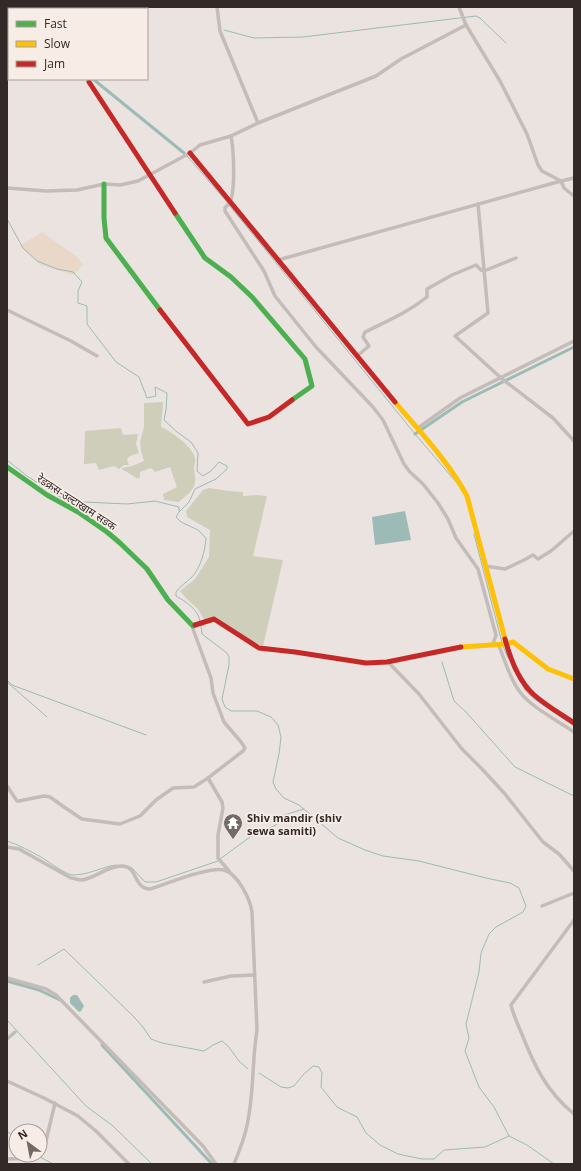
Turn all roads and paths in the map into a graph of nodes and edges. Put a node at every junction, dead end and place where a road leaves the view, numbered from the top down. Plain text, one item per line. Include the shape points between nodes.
1 (217, 7) edge
2 (459, 7) edge
3 (466, 26) junction
4 (89, 82) dead end
5 (258, 123) junction
6 (232, 136) junction
7 (187, 154) junction
8 (150, 175) junction
9 (574, 178) edge
10 (560, 181) junction
11 (104, 184) junction
12 (7, 188) edge
13 (574, 196) edge
14 (229, 203) junction
15 (478, 204) junction
16 (516, 258) dead end
17 (278, 260) junction
18 (484, 271) junction
19 (7, 310) edge
20 (574, 341) edge
21 (97, 356) dead end
22 (357, 356) junction
23 (501, 378) junction
24 (418, 428) junction
25 (574, 441) edge
26 (7, 467) edge
27 (574, 531) edge
28 (485, 566) junction
29 (195, 626) junction
30 (500, 644) junction
31 (388, 662) junction
32 (574, 679) edge
33 (574, 723) edge
34 (574, 732) edge
35 (208, 778) junction
36 (7, 786) edge
37 (7, 847) edge
38 (574, 871) edge
39 (231, 873) junction
40 (574, 893) edge
41 (542, 906) dead end
42 (574, 920) edge
43 (254, 975) junction
44 (7, 978) edge
45 (204, 982) dead end
46 (15, 1032) dead end
47 (7, 1039) edge
48 (7, 1081) edge
49 (55, 1103) junction
50 (574, 1114) edge
51 (48, 1132) edge
52 (129, 1164) edge
53 (216, 1164) edge
54 (234, 1164) edge

1 - 5 street via 220,31
2 - 3 street
3 - 5 street via 401,59 376,76
3 - 10 street via 500,81 524,128 538,165 542,171
4 - 8 street
5 - 6 street
6 - 7 street via 200,146
6 - 14 street via 232,183
7 - 8 street
7 - 14 street
8 - 11 street via 120,185
8 - 11 street via 205,258 252,297 305,359 312,386 269,417 248,424 115,251 106,238
9 - 10 street
10 - 13 street
10 - 15 street
11 - 12 street via 77,190
14 - 17 street
14 - 30 street via 225,211 264,271 275,296 316,347 373,407 404,464 423,484 448,519 456,538 478,569
15 - 17 street
15 - 18 street
16 - 18 street
17 - 22 street
18 - 22 street via 476,265 427,289 427,297 414,307 365,332 363,337 369,346
18 - 23 street via 488,313 455,336
19 - 21 street
20 - 23 street
22 - 24 street
23 - 24 street via 457,400
23 - 25 street via 554,418
24 - 28 street via 467,496
26 - 29 street, रेडक्रस-उल्टाखाम सडक via 107,532 147,569 168,600
27 - 28 street via 538,559 533,555 505,569
28 - 30 street
29 - 31 street via 214,620 259,648 366,663
29 - 35 street via 193,629 224,722 245,748
30 - 31 street via 466,646
30 - 32 street via 513,642 548,669
30 - 33 street via 528,689
30 - 34 street via 520,692 530,702
31 - 38 street via 419,694 462,749 505,794 540,839 559,854
35 - 36 street via 194,787 173,788 140,816 120,824 82,819 50,797 19,802
35 - 39 street via 223,808 218,835 218,858
37 - 39 street via 19,849 71,878 80,880 111,868 124,866 132,870 144,889 210,870 223,869
39 - 43 street via 243,888 250,903
40 - 41 street
42 - 50 street via 511,1005 526,1046 540,1074 551,1092
43 - 45 street via 230,976
43 - 54 street via 257,1030 249,1118
44 - 53 street via 56,995 203,1146
46 - 47 street
48 - 49 street
49 - 51 street
49 - 52 street via 87,1123

